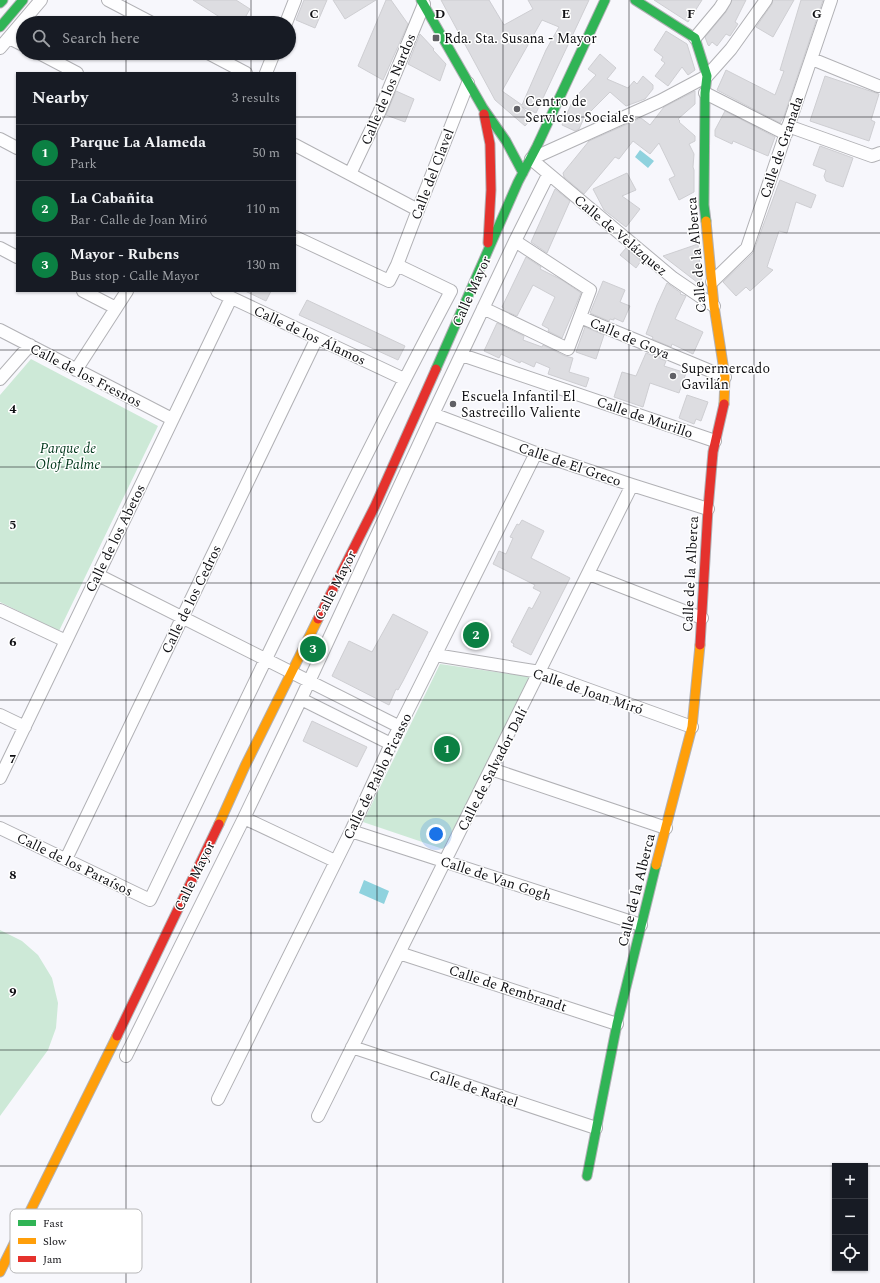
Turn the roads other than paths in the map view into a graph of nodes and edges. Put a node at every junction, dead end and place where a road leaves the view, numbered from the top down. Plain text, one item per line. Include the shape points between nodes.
1 (3, 0) edge
2 (23, 0) edge
3 (41, 0) edge
4 (108, 0) edge
5 (295, 0) edge
6 (605, 0) edge
7 (635, 0) edge
8 (766, 0) edge
9 (831, 0) edge
10 (423, 2) edge
11 (0, 3) edge
12 (721, 3) edge
13 (28, 16) edge
14 (139, 16) edge
15 (289, 16) edge
16 (0, 26) edge
17 (16, 30) edge
18 (9, 38) junction
19 (695, 38) junction
20 (16, 42) edge
21 (0, 48) edge
22 (812, 59) junction
23 (52, 60) edge
24 (221, 60) edge
25 (271, 60) edge
26 (75, 72) edge
27 (244, 72) edge
28 (266, 72) edge
29 (707, 76) junction
30 (468, 82) junction
31 (878, 86) dead end
32 (705, 93) junction
33 (483, 108) junction
34 (494, 124) junction
35 (787, 130) junction
36 (0, 139) edge
37 (490, 144) junction
38 (296, 146) edge
39 (537, 146) junction
40 (16, 147) edge
41 (880, 153) edge
42 (531, 159) junction
43 (499, 170) dead end
44 (523, 173) junction
45 (350, 174) junction
46 (548, 175) junction
47 (506, 183) dead end
48 (514, 190) junction
49 (418, 210) junction
50 (296, 237) edge
51 (515, 241) junction
52 (0, 248) edge
53 (487, 255) junction
54 (16, 256) edge
55 (397, 265) junction
56 (712, 282) junction
57 (86, 292) edge
58 (126, 292) edge
59 (218, 292) edge
60 (231, 298) junction
61 (714, 306) junction
62 (116, 308) junction
63 (483, 308) junction
64 (580, 317) junction
65 (0, 330) edge
66 (317, 338) junction
67 (30, 345) junction
68 (462, 355) junction
69 (76, 370) junction
70 (724, 377) junction
71 (0, 379) edge
72 (404, 379) junction
73 (433, 414) junction
74 (172, 419) junction
75 (715, 441) junction
76 (536, 453) junction
77 (632, 485) junction
78 (708, 509) junction
79 (589, 574) junction
80 (98, 575) junction
81 (0, 610) edge
82 (182, 618) junction
83 (702, 618) junction
84 (66, 641) junction
85 (435, 655) junction
86 (266, 660) junction
87 (291, 672) junction
88 (540, 672) junction
89 (309, 682) junction
90 (301, 699) junction
91 (0, 714) edge
92 (25, 727) junction
93 (400, 727) junction
94 (692, 727) junction
95 (391, 744) junction
96 (491, 769) junction
97 (0, 778) edge
98 (244, 818) junction
99 (0, 828) edge
100 (666, 828) junction
101 (350, 831) junction
102 (66, 860) junction
103 (335, 861) junction
104 (445, 862) junction
105 (150, 900) joint
106 (641, 925) junction
107 (399, 953) junction
108 (617, 1024) junction
109 (352, 1047) junction
110 (126, 1056) dead end
111 (218, 1099) dead end
112 (318, 1116) dead end
113 (596, 1128) junction
114 (587, 1176) dead end
115 (31, 1209) edge
116 (10, 1252) edge
117 (0, 1272) edge

1 - 11 street
2 - 16 street
3 - 13 street
4 - 14 street
5 - 15 street
6 - 39 street, Calle Mayor
7 - 19 street
8 - 29 street via 731,49
9 - 22 street, Calle de Granada
10 - 30 street
10 - 45 street, Calle de los Nardos via 379,113
12 - 19 street
17 - 18 street
18 - 20 street
18 - 21 street
19 - 29 street, Calle de la Alberca
22 - 31 street
22 - 35 street, Calle de Granada
23 - 26 street
24 - 27 street
25 - 28 street
29 - 32 street, Calle de la Alberca
29 - 42 street via 660,101
30 - 33 street
30 - 49 street, Calle del Clavel
32 - 35 street
32 - 56 street, Calle de la Alberca via 704,205
33 - 34 street
33 - 37 street
34 - 39 street via 514,143
34 - 44 street
35 - 41 street via 872,156
35 - 56 street, Calle de Granada via 747,248
36 - 40 street
37 - 43 street
37 - 53 street via 491,190
38 - 45 street
39 - 42 street, Calle Mayor
42 - 44 street, Calle Mayor
42 - 46 street, Calle de Velázquez
44 - 48 street, Calle Mayor
45 - 49 street
46 - 51 street, Calle Mayor
46 - 61 street, Calle de Velázquez via 673,278
47 - 48 street
48 - 53 street, Calle Mayor
49 - 55 street, Calle del Clavel
50 - 55 street, Calle del Clavel via 389,281
51 - 63 street, Calle Mayor
51 - 64 street via 590,290
52 - 54 street
53 - 87 street, Calle Mayor via 375,506
55 - 72 street, Calle Mayor via 451,291
56 - 61 street, Calle de la Alberca
57 - 62 street
58 - 62 street
59 - 60 street, Calle de los Álamos
60 - 66 street, Calle de los Álamos
60 - 74 street, Calle de los Abetos
61 - 70 street, Calle de la Alberca
62 - 69 street
63 - 64 street via 568,349
63 - 68 street, Calle Mayor
64 - 70 street, Calle de Goya
65 - 67 street, Calle de los Fresnos
66 - 72 street, Calle de los Álamos
66 - 82 street, Calle de los Cedros
67 - 69 street, Calle de los Fresnos
67 - 71 street
68 - 73 street, Calle Mayor
68 - 75 street, Calle de Murillo
69 - 74 street, Calle de los Fresnos
70 - 75 street, Calle de la Alberca via 724,401
72 - 86 street, Calle Mayor
73 - 76 street, Calle de El Greco
73 - 89 street, Calle Mayor
74 - 80 street, Calle de los Abetos
75 - 78 street, Calle de la Alberca
76 - 77 street, Calle de El Greco
76 - 85 street, Calle de Pablo Picasso
77 - 78 street, Calle de El Greco
77 - 79 street, Calle de Salvador Dalí
78 - 83 street, Calle de la Alberca
79 - 83 street
79 - 88 street, Calle de Salvador Dalí
80 - 82 street
80 - 84 street, Calle de los Abetos
81 - 84 street
82 - 86 street
82 - 102 street, Calle de los Cedros
83 - 94 street, Calle de la Alberca
84 - 92 street, Calle de los Abetos
85 - 88 street, Calle de Joan Miró
85 - 93 street, Calle de Pablo Picasso
86 - 87 street
86 - 105 street, Calle Mayor
87 - 89 street
87 - 115 street, Calle Mayor
88 - 94 street, Calle de Joan Miró
88 - 96 street, Calle de Salvador Dalí
89 - 90 street, Calle Mayor
89 - 93 street
90 - 95 street
90 - 98 street, Calle Mayor
91 - 92 street
92 - 97 street, Calle de los Abetos
93 - 95 street, Calle de Pablo Picasso
94 - 100 street, Calle de la Alberca
95 - 101 street, Calle de Pablo Picasso
96 - 100 street
96 - 104 street, Calle de Salvador Dalí
98 - 103 street
98 - 110 street, Calle Mayor
99 - 102 street, Calle de los Paraísos
100 - 106 street, Calle de la Alberca
101 - 103 street, Calle de Pablo Picasso
101 - 104 street, Calle de Van Gogh
102 - 105 street, Calle de los Paraísos
103 - 111 street, Calle de Pablo Picasso
104 - 106 street, Calle de Van Gogh
104 - 107 street, Calle de Salvador Dalí
106 - 108 street, Calle de la Alberca
107 - 108 street, Calle de Rembrandt
107 - 109 street, Calle de Salvador Dalí
108 - 113 street, Calle de la Alberca
109 - 112 street, Calle de Salvador Dalí
109 - 113 street, Calle de Rafael
113 - 114 street, Calle de la Alberca
116 - 117 street, Calle Mayor

